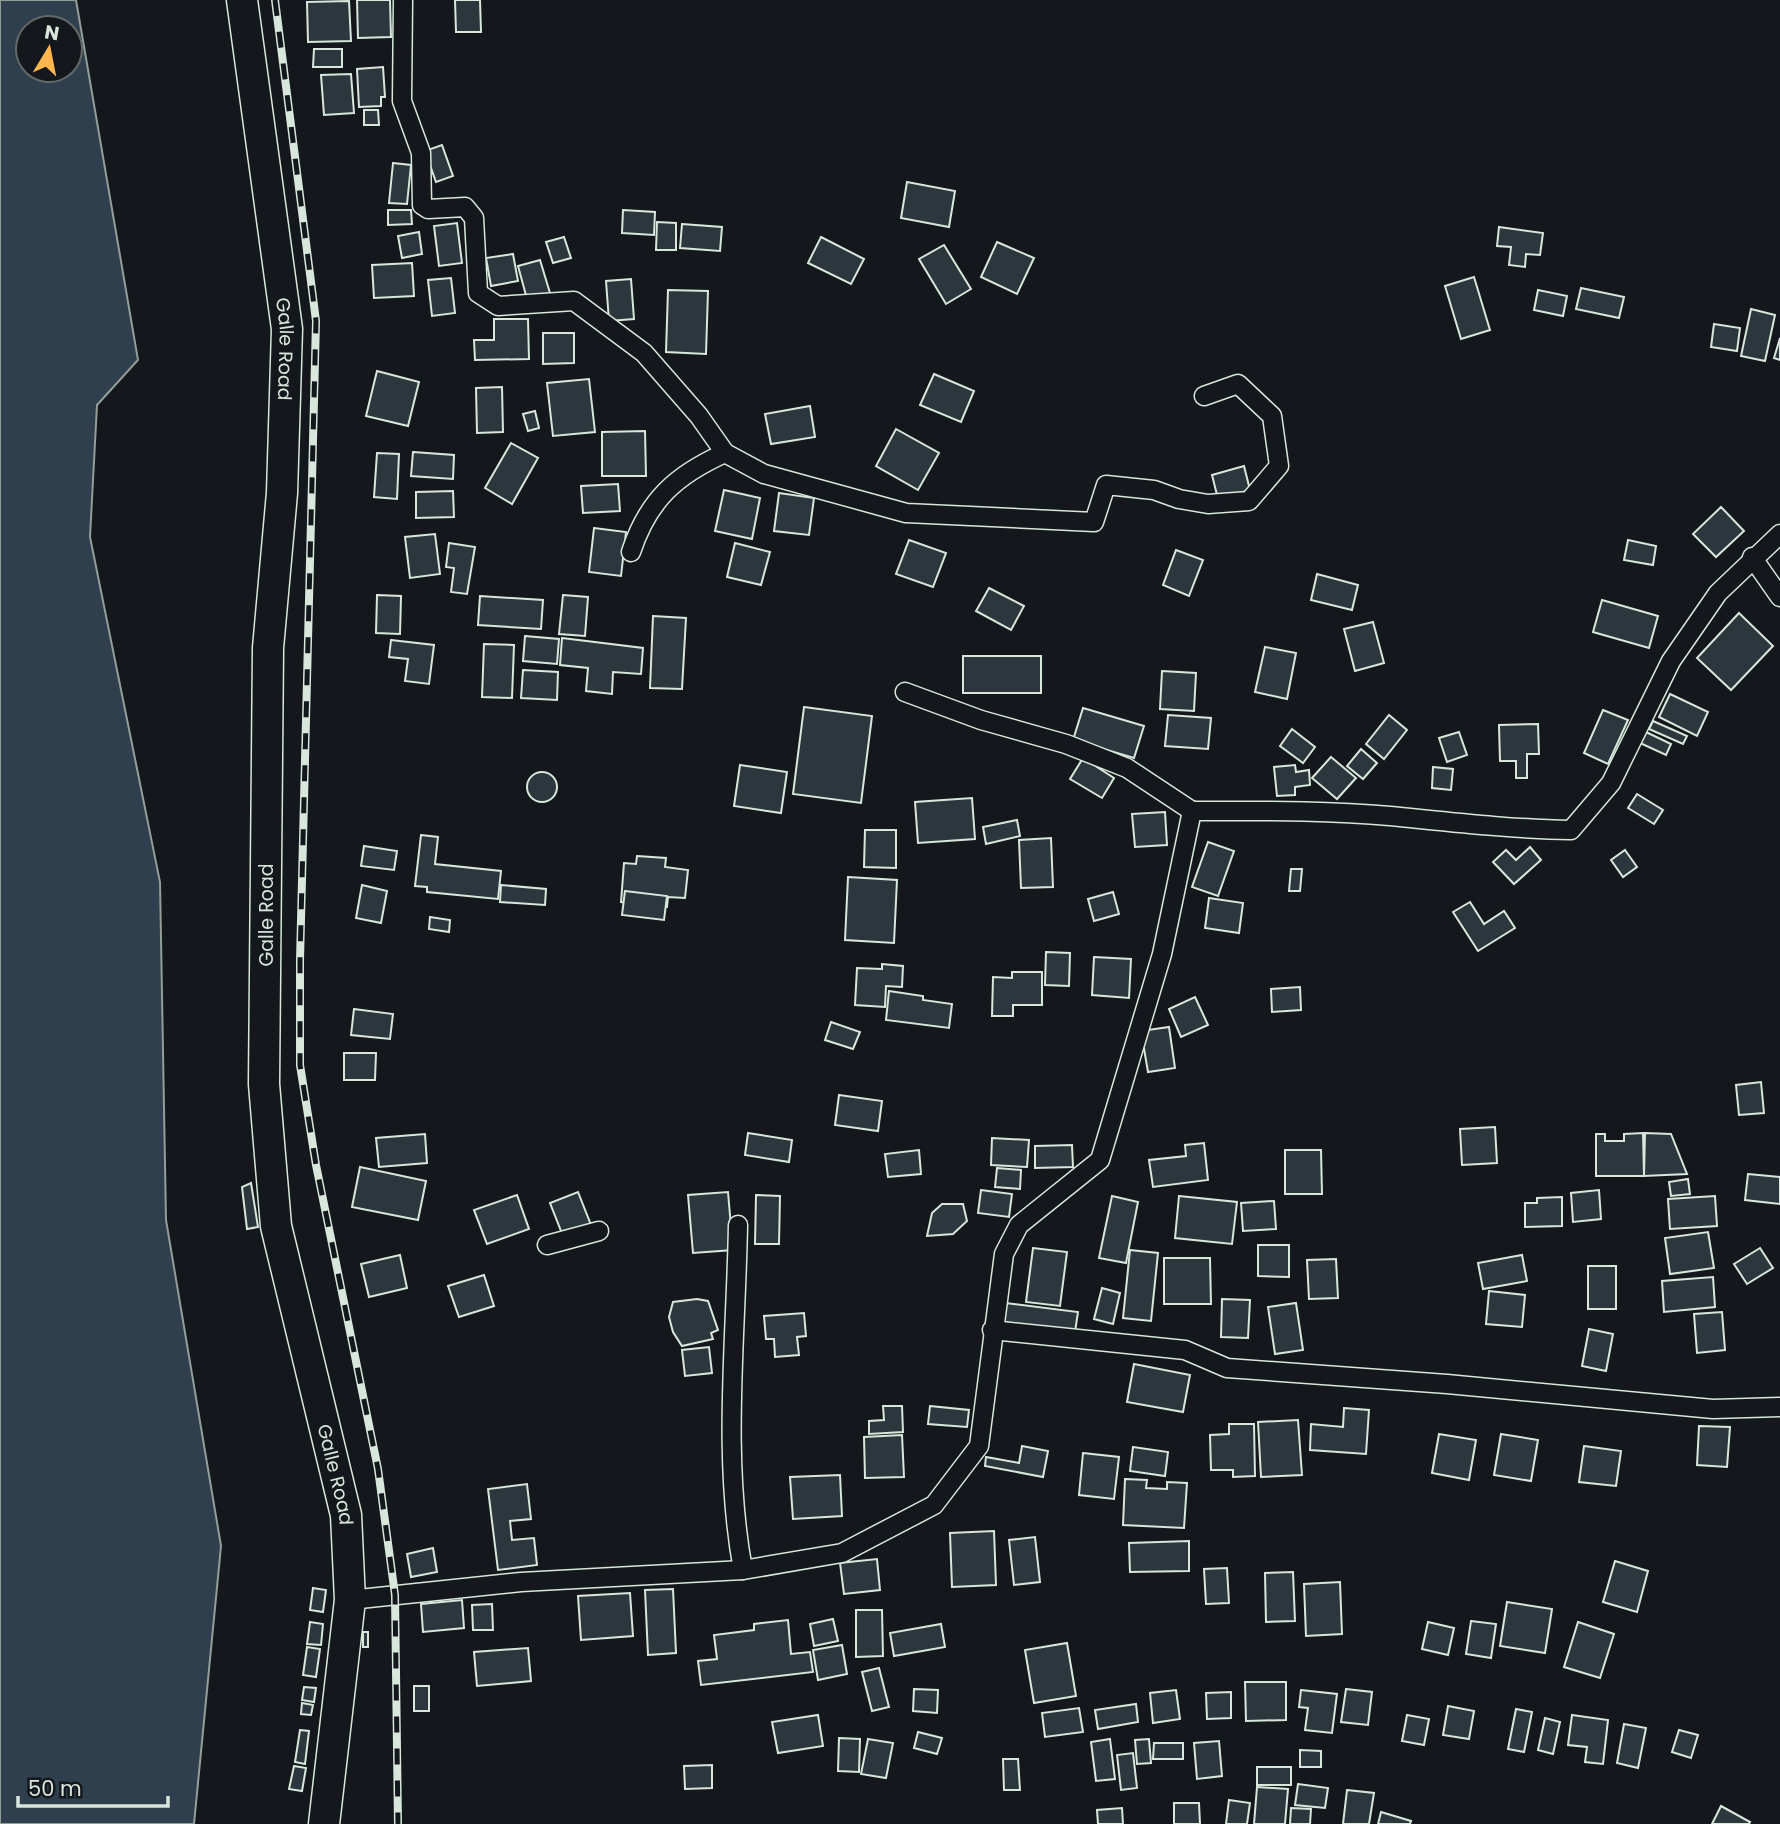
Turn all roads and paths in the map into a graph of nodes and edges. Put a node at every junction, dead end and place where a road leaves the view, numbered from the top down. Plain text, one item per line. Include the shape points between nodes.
1 (242, 0) edge
2 (403, 0) edge
3 (1204, 396) dead end
4 (725, 453) junction
5 (1780, 534) edge
6 (631, 552) dead end
7 (1752, 557) junction
8 (1780, 597) edge
9 (905, 692) dead end
10 (1192, 811) junction
11 (738, 1225) dead end
12 (599, 1231) dead end
13 (547, 1245) dead end
14 (992, 1330) junction
15 (1780, 1407) edge
16 (743, 1570) junction
17 (350, 1600) junction
18 (324, 1824) edge

1 - 17 highway, Galle Road via 287,329 282,493 268,648 264,1084 276,1226 346,1515
2 - 4 street via 401,101 421,153 422,205 428,209 465,207 474,218 478,293 498,306 574,301 644,353
3 - 4 street via 1238,384 1272,416 1279,466 1249,501 1208,504 1154,490 1106,485 1094,522 906,513 764,474
4 - 6 street via 694,467 658,498 640,522
5 - 7 street
7 - 8 street
7 - 10 street via 1718,593 1671,661 1611,783 1571,830 1350,814
9 - 10 street via 1127,768
10 - 14 street via 1161,954 1100,1160 1019,1225 1004,1254
11 - 16 street via 736,1346 731,1372 733,1516
12 - 13 street
14 - 15 street via 1185,1350 1227,1368 1713,1409
14 - 16 street via 979,1446 934,1505 842,1553
16 - 17 street via 521,1582
17 - 18 highway, Galle Road

